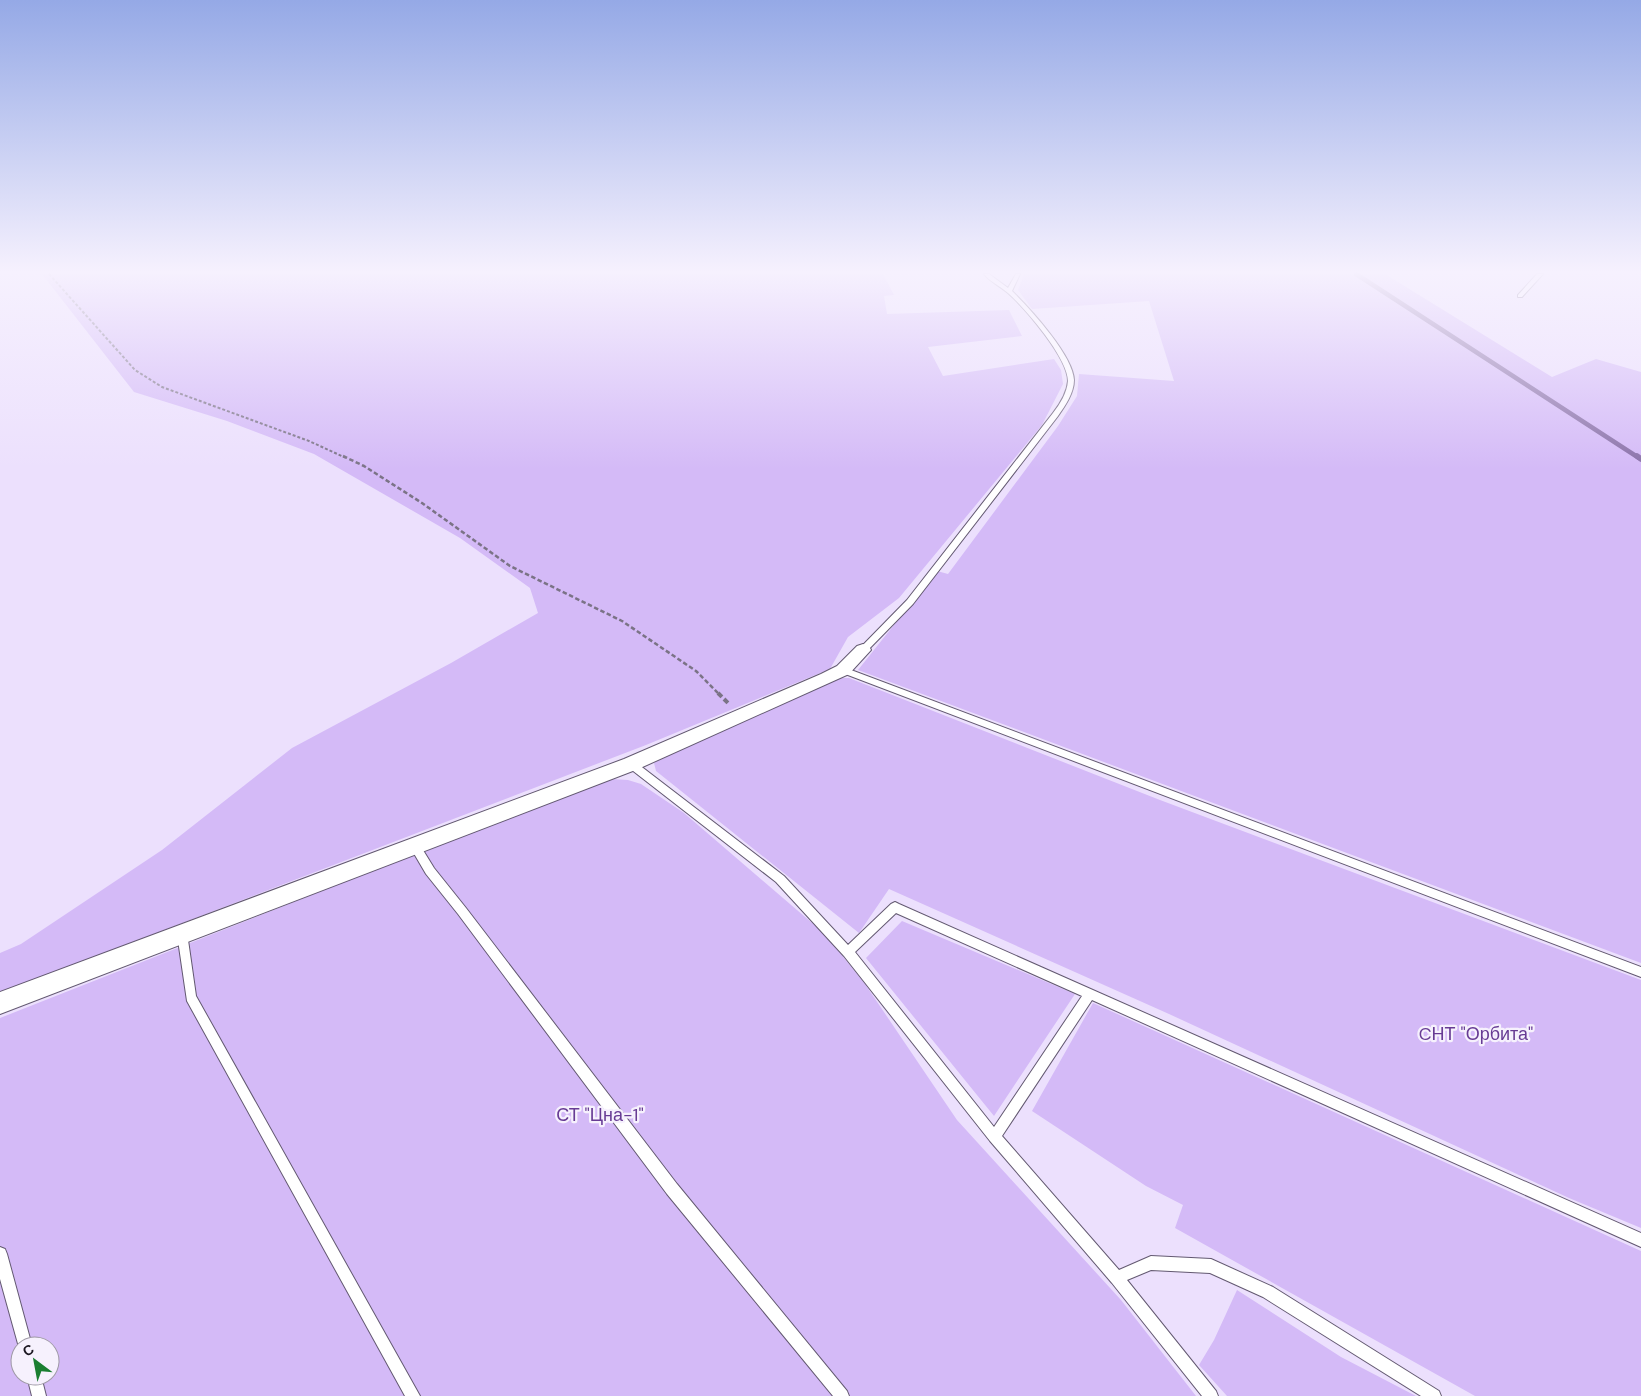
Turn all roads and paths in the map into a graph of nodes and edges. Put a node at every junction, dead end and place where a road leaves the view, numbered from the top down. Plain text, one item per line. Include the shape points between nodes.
1 (107, 339) edge
2 (1049, 339) edge
3 (863, 650) joint
4 (843, 670) junction
5 (738, 717) junction
6 (631, 764) junction
7 (414, 845) junction
8 (182, 933) junction
9 (848, 952) junction
10 (1641, 972) edge
11 (1090, 993) junction
12 (0, 1003) edge
13 (994, 1137) junction
14 (1641, 1240) edge
15 (0, 1254) edge
16 (1117, 1278) junction
17 (23, 1336) edge
18 (413, 1396) edge
19 (842, 1396) edge
20 (1211, 1396) edge
21 (1434, 1396) edge

1 - 5 path via 135,370 162,387 309,441 364,466 510,566 622,621 696,671 726,700
2 - 3 lane via 1071,378 1067,396 910,602
3 - 4 street
4 - 5 street
4 - 10 lane
5 - 6 street
6 - 7 street
6 - 9 lane via 780,880
7 - 8 street
7 - 19 lane via 430,871 672,1190
8 - 12 street
8 - 18 lane via 191,997
9 - 11 lane via 895,908
9 - 13 lane
11 - 13 lane
11 - 14 lane
13 - 16 lane
15 - 17 lane
16 - 20 lane
16 - 21 lane via 1152,1263 1211,1266 1268,1292

